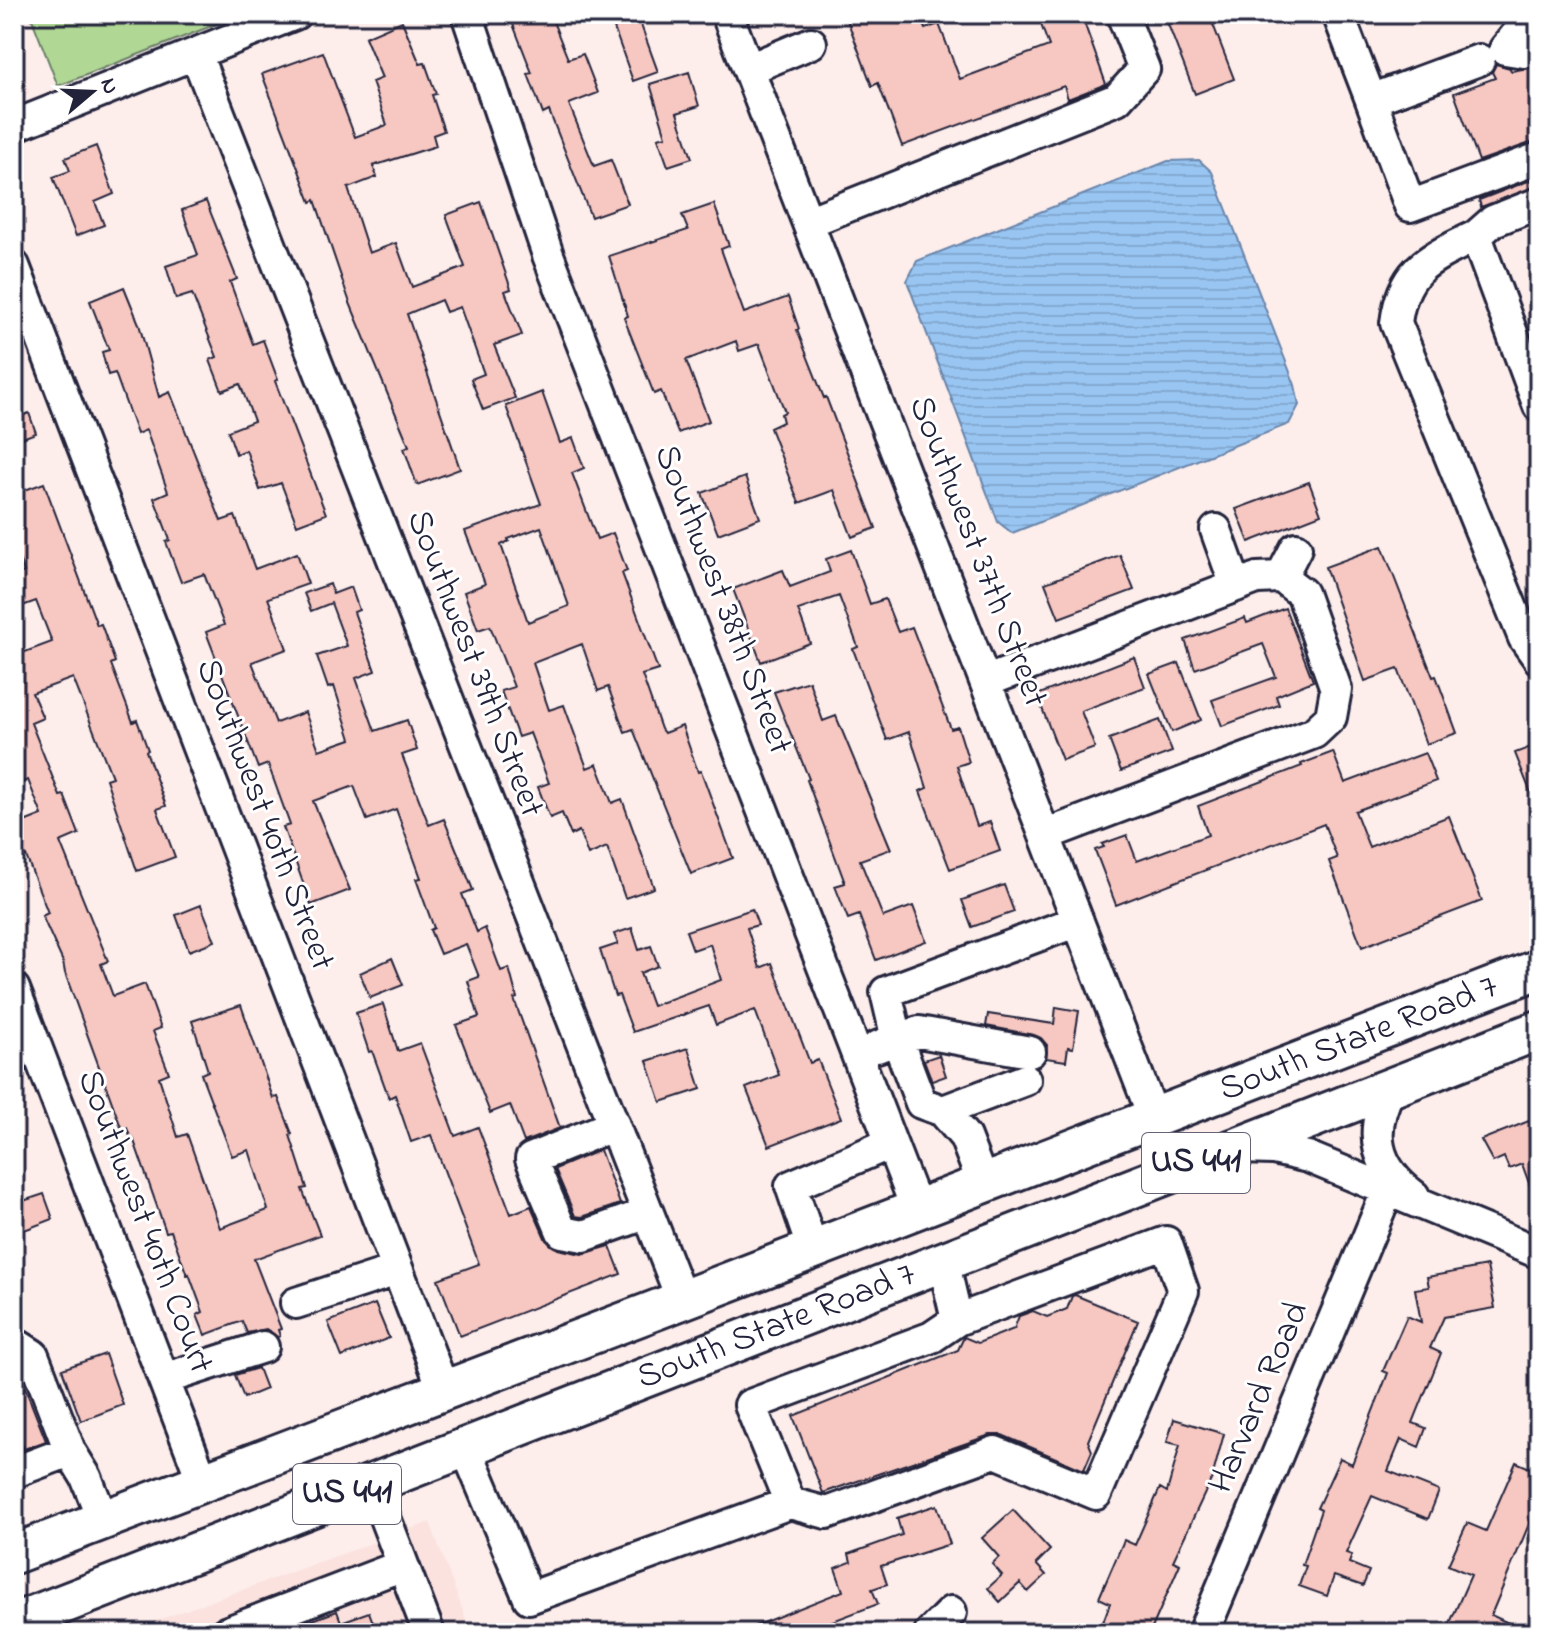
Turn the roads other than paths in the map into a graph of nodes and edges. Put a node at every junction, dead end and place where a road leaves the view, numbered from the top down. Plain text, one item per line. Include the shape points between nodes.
1 (295, 14) edge
2 (467, 14) edge
3 (727, 14) edge
4 (1122, 14) edge
5 (1338, 14) edge
6 (1539, 26) edge
7 (811, 43) dead end
8 (1539, 47) edge
9 (196, 54) junction
10 (1479, 60) dead end
11 (749, 69) junction
12 (1371, 100) junction
13 (14, 126) edge
14 (1539, 158) edge
15 (1539, 203) edge
16 (808, 222) junction
17 (1476, 236) junction
18 (14, 266) edge
19 (1538, 400) edge
20 (1216, 530) dead end
21 (1296, 548) dead end
22 (1281, 577) junction
23 (1236, 586) junction
24 (1539, 659) edge
25 (987, 681) junction
26 (1045, 835) junction
27 (1078, 921) junction
28 (1539, 969) edge
29 (14, 989) edge
30 (1539, 1030) edge
31 (897, 1039) junction
32 (857, 1055) junction
33 (1391, 1087) junction
34 (943, 1111) junction
35 (1154, 1118) junction
36 (614, 1125) junction
37 (891, 1143) junction
38 (1236, 1148) junction
39 (997, 1179) junction
40 (1387, 1192) junction
41 (1421, 1202) junction
42 (917, 1210) junction
43 (648, 1213) junction
44 (813, 1250) junction
45 (1539, 1253) edge
46 (943, 1260) junction
47 (397, 1270) junction
48 (853, 1295) junction
49 (682, 1300) junction
50 (296, 1303) dead end
51 (957, 1320) junction
52 (263, 1347) dead end
53 (14, 1348) edge
54 (164, 1379) junction
55 (444, 1391) junction
56 (465, 1446) junction
57 (70, 1451) junction
58 (14, 1468) edge
59 (203, 1482) junction
60 (372, 1484) junction
61 (790, 1503) junction
62 (103, 1520) junction
63 (14, 1554) edge
64 (403, 1565) junction
65 (14, 1623) edge
66 (239, 1630) edge
67 (429, 1633) edge
68 (1203, 1633) edge

1 - 9 street
2 - 32 street, Southwest 38th Street via 548,255
3 - 11 street, Southwest 37th Street
4 - 16 street via 1144,69 1117,99
5 - 12 street
6 - 8 street via 1517,34 1505,49 1524,52
7 - 11 street
9 - 13 street
9 - 36 street, Southwest 39th Street
10 - 12 street
11 - 16 street, Southwest 37th Street
12 - 14 street via 1410,206
15 - 17 street via 1493,221
16 - 25 street, Southwest 37th Street
17 - 19 street
17 - 24 street via 1421,266 1399,300 1396,323 1524,638
18 - 47 street, Southwest 40th Street
20 - 23 street
21 - 22 street
22 - 23 street
22 - 26 street via 1302,593 1322,648 1336,689 1331,717 1314,733
23 - 25 street
25 - 26 street, Southwest 37th Street
26 - 27 street, Southwest 37th Street
27 - 31 street via 886,992
27 - 35 street, Southwest 37th Street
28 - 35 main road, South State Road 7 / US 441
29 - 54 street, Southwest 40th Court
30 - 33 main road, South State Road 7 / US 441
31 - 32 street
31 - 34 street via 921,1103
31 - 34 street via 919,1032 1027,1066
32 - 37 street, Southwest 38th Street
33 - 38 main road, South State Road 7 / US 441
33 - 41 street via 1377,1131 1382,1158 1394,1181
34 - 39 street
35 - 39 main road, South State Road 7 / US 441
36 - 43 street, Southwest 39th Street
36 - 43 street via 531,1159 562,1232 584,1236
37 - 42 street, Southwest 38th Street
37 - 44 street via 791,1186
38 - 40 street via 1308,1157
38 - 46 main road, South State Road 7 / US 441
39 - 42 main road, South State Road 7 / US 441
39 - 46 main road via 960,1215
40 - 41 street
40 - 68 street, Harvard Road
41 - 45 street
42 - 44 main road, South State Road 7 / US 441
42 - 48 main road via 899,1255
43 - 49 street, Southwest 39th Street
44 - 49 main road, South State Road 7 / US 441
46 - 48 main road, South State Road 7 / US 441
46 - 51 street
47 - 50 street
47 - 55 street, Southwest 40th Street
48 - 56 main road, South State Road 7 / US 441
49 - 55 main road, South State Road 7 / US 441
51 - 61 street via 932,1337 750,1405
51 - 61 street via 1166,1242 1183,1291 1096,1494 995,1452 827,1513
52 - 54 street
53 - 57 street via 33,1355
54 - 59 street, Southwest 40th Court
55 - 59 main road, South State Road 7 / US 441
56 - 60 main road, South State Road 7 / US 441
56 - 61 street via 529,1598
57 - 58 street
57 - 62 street
59 - 62 main road, South State Road 7 / US 441
60 - 64 street
60 - 65 main road, South State Road 7 / US 441
62 - 63 main road, South State Road 7 / US 441
64 - 66 street
64 - 67 street

